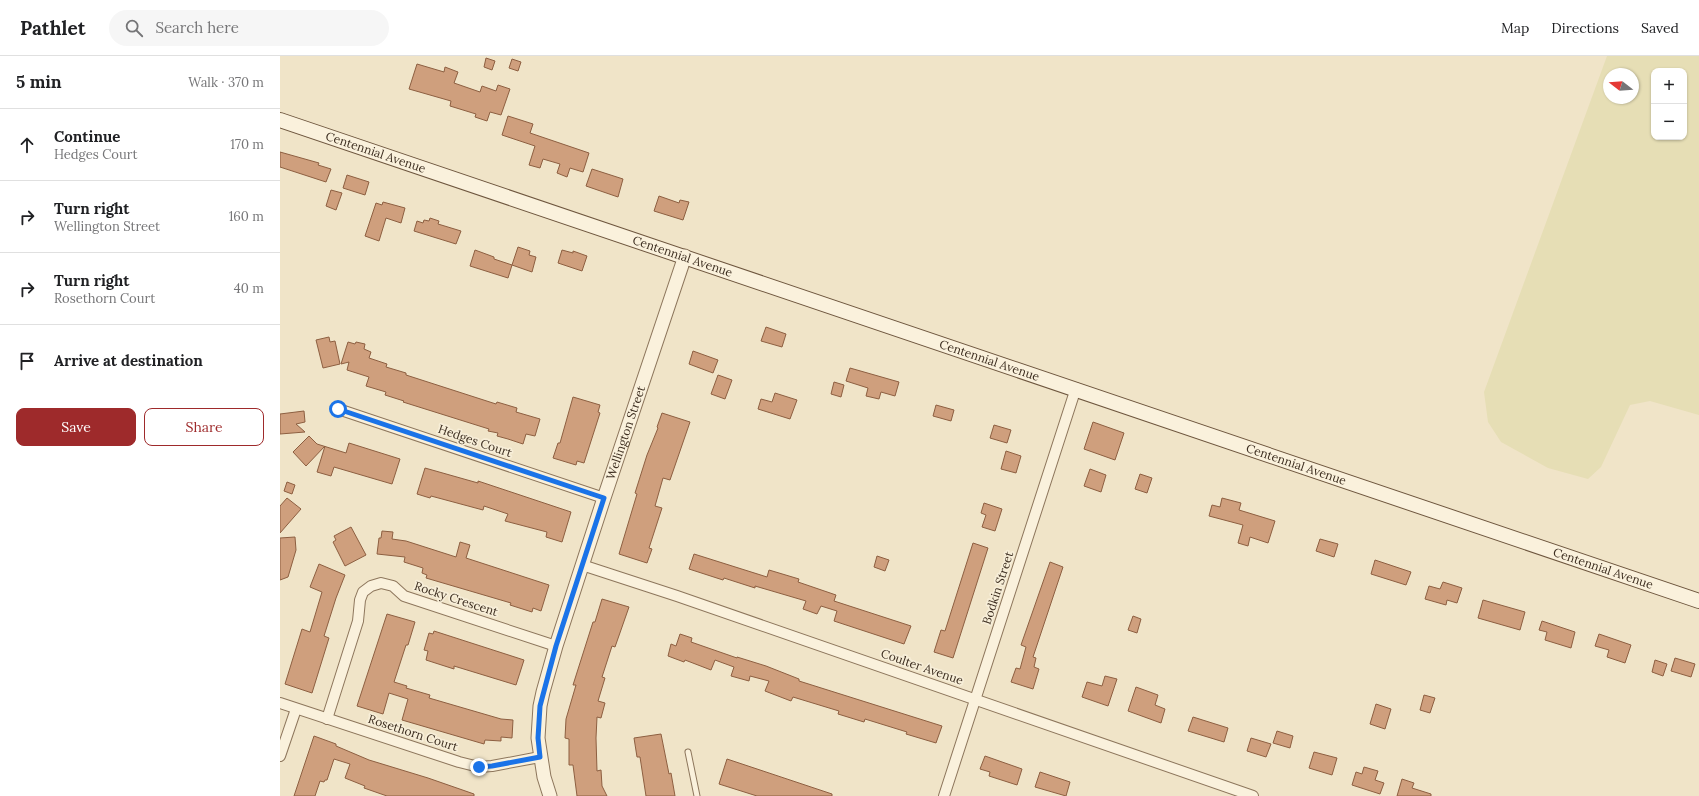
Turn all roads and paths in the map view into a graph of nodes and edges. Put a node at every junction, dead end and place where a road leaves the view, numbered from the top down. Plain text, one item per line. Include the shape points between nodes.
1 (280, 120) edge
2 (685, 256) junction
3 (1076, 388) junction
4 (338, 409) dead end
5 (604, 498) junction
6 (582, 565) junction
7 (1699, 601) edge
8 (556, 646) junction
9 (976, 700) junction
10 (280, 703) edge
11 (296, 709) junction
12 (327, 719) junction
13 (688, 752) dead end
14 (280, 756) edge
15 (540, 757) junction
16 (550, 796) edge
17 (697, 796) edge
18 (944, 796) edge
19 (1253, 796) edge

1 - 2 main road, Centennial Avenue
2 - 3 main road, Centennial Avenue
2 - 5 street, Wellington Street
3 - 7 main road, Centennial Avenue
3 - 9 street, Bodkin Street
4 - 5 street, Hedges Court
5 - 6 street, Wellington Street
6 - 8 street, Wellington Street
6 - 9 street, Coulter Avenue
8 - 12 street, Rocky Crescent via 404,596 393,586 381,583 371,586 363,592 360,600 358,621
8 - 15 street, Wellington Street via 540,706
9 - 18 street, Bodkin Street
9 - 19 street, Coulter Avenue
10 - 11 street, Rosethorn Court
11 - 12 street, Rosethorn Court
11 - 14 street
12 - 15 street, Rosethorn Court via 479,767
13 - 17 lane
15 - 16 street, Wellington Street

